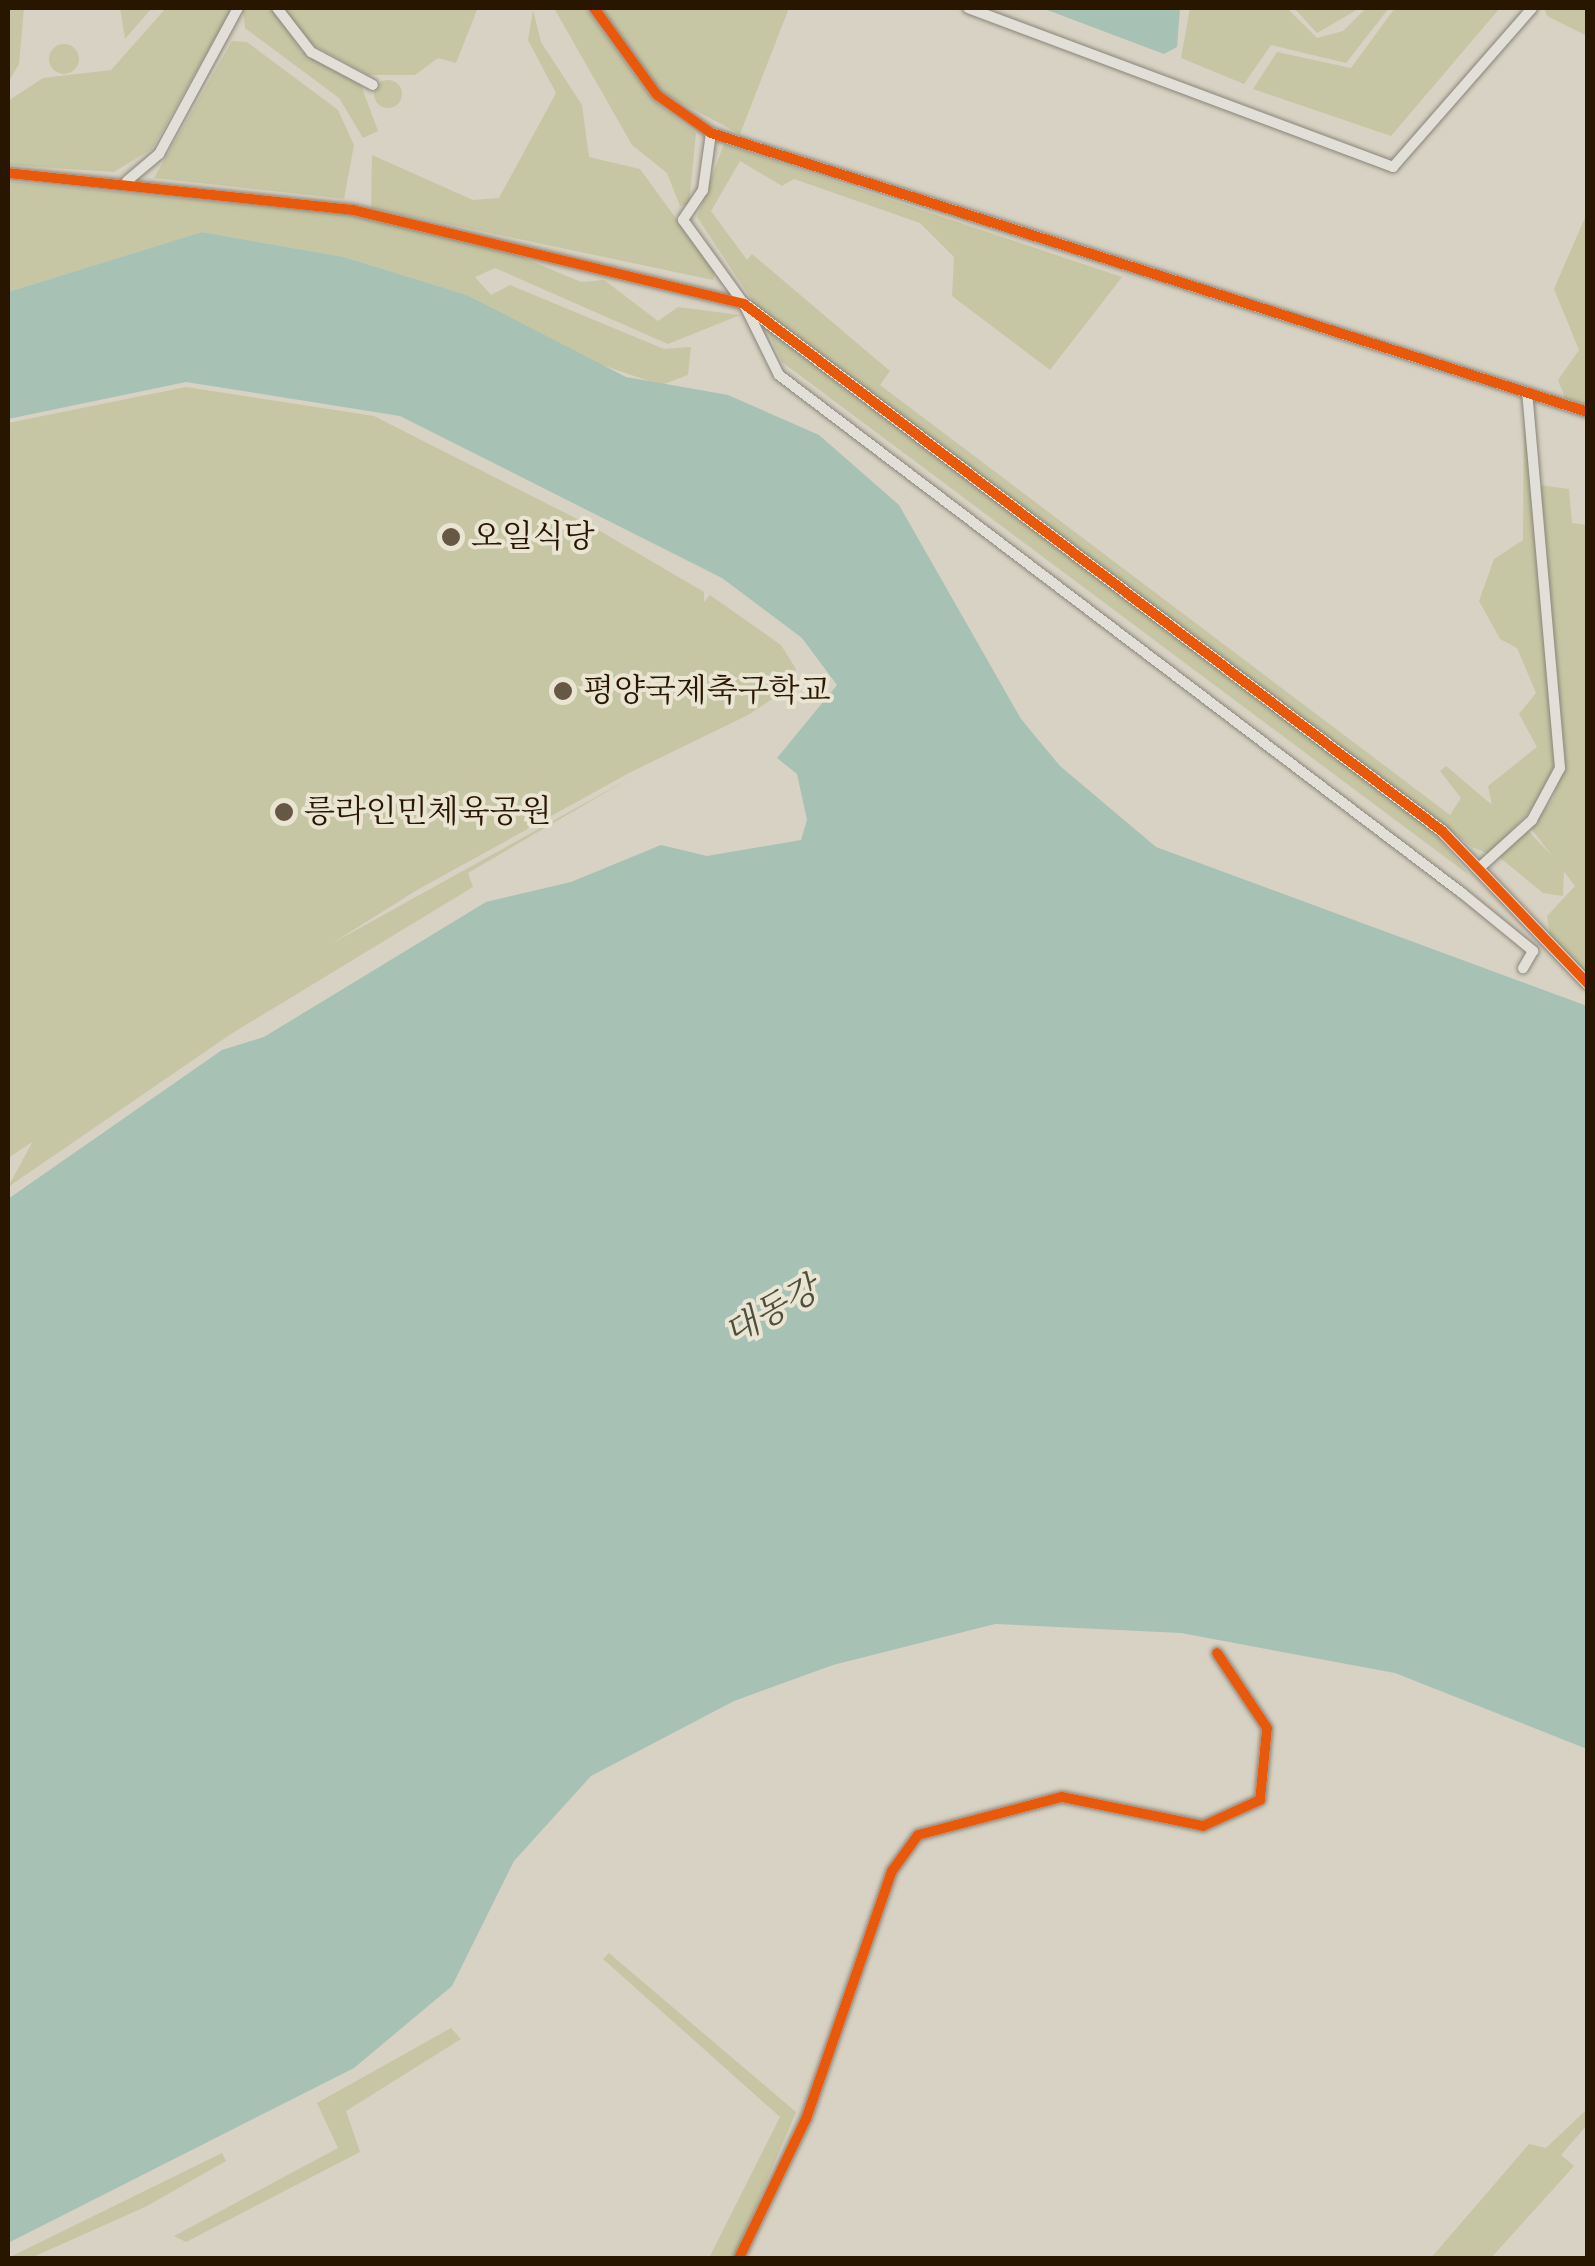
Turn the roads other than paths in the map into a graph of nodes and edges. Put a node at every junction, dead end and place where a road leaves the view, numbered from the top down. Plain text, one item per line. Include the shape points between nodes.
1 (238, 8) edge
2 (277, 8) edge
3 (594, 8) edge
4 (968, 8) edge
5 (1532, 8) edge
6 (372, 84) dead end
7 (710, 133) junction
8 (8, 173) edge
9 (127, 181) junction
10 (744, 304) junction
11 (1527, 393) junction
12 (1588, 412) edge
13 (1478, 868) junction
14 (1522, 968) dead end
15 (1588, 984) edge
16 (1217, 1653) dead end
17 (739, 2258) edge

1 - 9 street via 159,154
2 - 6 street via 311,52
3 - 7 street via 657,95
4 - 5 street via 1394,168
7 - 10 street via 702,190 683,220
7 - 11 street
8 - 9 street
9 - 10 street via 353,210
10 - 13 street via 1442,830
10 - 14 street via 779,375 1462,893 1533,951
11 - 12 street
11 - 13 street via 1560,768 1532,820
13 - 15 street
16 - 17 street via 1267,1728 1260,1800 1203,1826 1062,1797 918,1835 892,1871 806,2120

